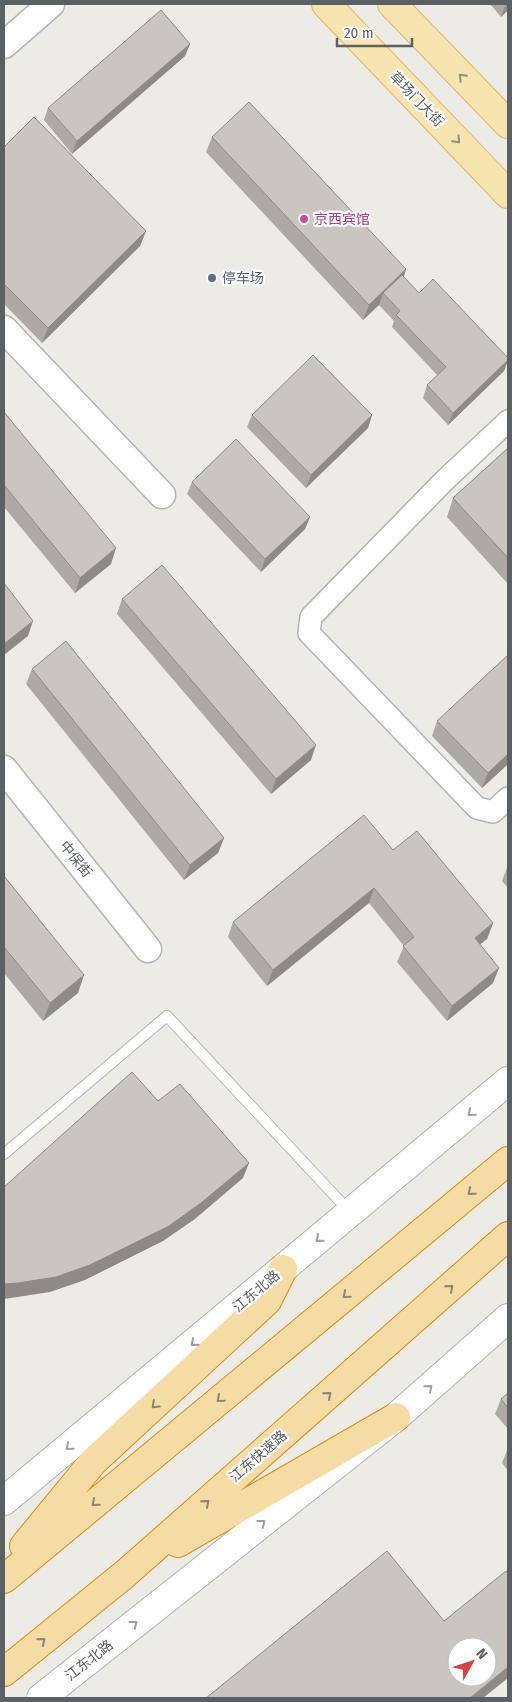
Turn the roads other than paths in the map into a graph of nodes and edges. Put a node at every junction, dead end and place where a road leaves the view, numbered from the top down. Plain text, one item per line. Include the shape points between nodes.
1 (51, 4) edge
2 (326, 4) edge
3 (392, 4) edge
4 (4, 46) edge
5 (508, 124) edge
6 (508, 194) edge
7 (4, 329) edge
8 (508, 421) edge
9 (162, 495) dead end
10 (4, 770) edge
11 (508, 798) edge
12 (148, 949) dead end
13 (508, 1081) edge
14 (4, 1154) edge
15 (508, 1161) edge
16 (351, 1213) junction
17 (508, 1236) edge
18 (283, 1269) junction
19 (508, 1318) edge
20 (396, 1417) junction
21 (4, 1501) edge
22 (4, 1570) edge
23 (125, 1574) junction
24 (4, 1578) edge
25 (4, 1672) edge
26 (41, 1698) edge

1 - 4 street
2 -> 6 main road, 草场门大街
5 -> 3 main road
7 - 9 street
8 - 11 street via 445,480 311,617 309,633 477,808 493,812
10 - 12 street, 中保街
13 -> 16 main road, 江东北路
14 - 16 lane via 166,1016
15 -> 24 highway
16 -> 18 main road, 江东北路
23 -> 17 highway, 江东快速路
18 -> 21 main road, 江东北路
18 -> 22 highway via 267,1301 93,1462
20 -> 19 main road, 江东北路
20 - 23 highway
26 -> 20 main road, 江东北路
25 -> 23 highway, 江东快速路

